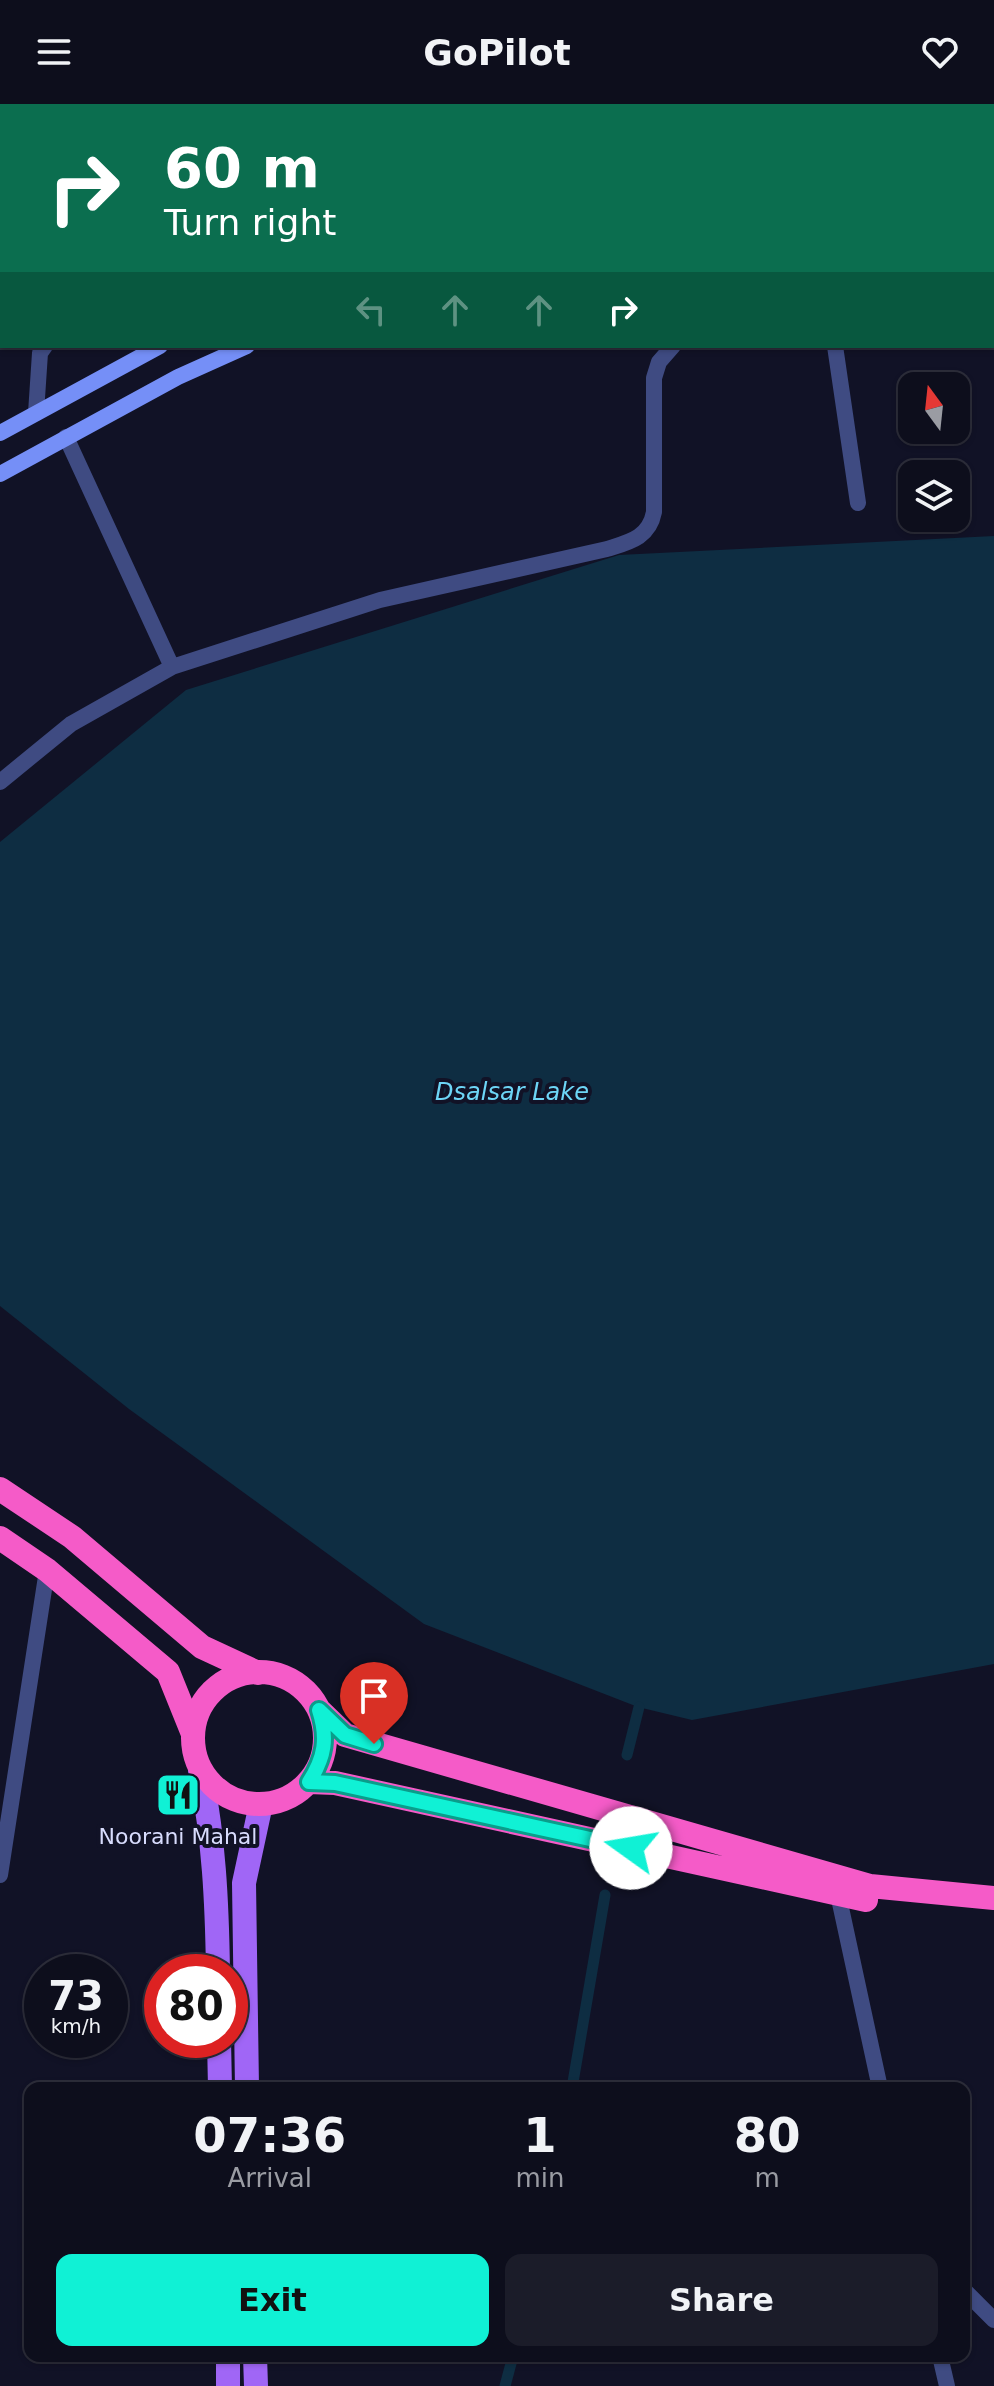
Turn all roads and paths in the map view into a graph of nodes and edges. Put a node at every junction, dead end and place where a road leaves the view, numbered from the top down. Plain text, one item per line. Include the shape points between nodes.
1 (44, 348) edge
2 (156, 348) edge
3 (243, 348) edge
4 (671, 348) edge
5 (835, 348) edge
6 (36, 413) junction
7 (0, 433) edge
8 (66, 437) junction
9 (0, 474) edge
10 (858, 503) dead end
11 (172, 667) junction
12 (0, 782) edge
13 (0, 1489) edge
14 (0, 1538) edge
15 (47, 1570) junction
16 (258, 1673) junction
17 (319, 1710) junction
18 (193, 1734) junction
19 (200, 1770) junction
20 (309, 1782) junction
21 (261, 1804) junction
22 (0, 1875) edge
23 (838, 1894) junction
24 (994, 1900) edge
25 (218, 1954) edge
26 (219, 2058) edge
27 (220, 2082) edge
28 (247, 2082) edge
29 (879, 2082) edge
30 (970, 2296) edge
31 (994, 2320) edge
32 (228, 2362) edge
33 (255, 2362) edge
34 (941, 2362) edge
35 (228, 2386) edge
36 (256, 2386) edge
37 (947, 2386) edge

1 - 6 street
2 - 6 street
3 - 8 street
4 - 11 street via 654,378 654,512 648,531 639,537 607,549 380,600
5 - 10 street
6 - 7 street
8 - 9 street
8 - 11 street
11 - 12 street via 71,724
13 - 16 highway via 72,1537 202,1647
14 - 15 highway
15 - 18 highway via 168,1672
15 - 22 street
16 - 17 highway via 294,1682
16 - 18 highway via 220,1685 201,1707
17 - 20 highway via 325,1747
17 - 24 highway via 345,1735 870,1886
18 - 19 highway
19 - 21 highway via 226,1795
19 - 25 main road via 217,1885
20 - 21 highway via 295,1794
20 - 23 highway via 351,1786
21 - 28 main road via 244,1883
23 - 24 highway via 885,1904
23 - 29 street
26 - 27 main road
30 - 31 street
32 - 35 main road
33 - 36 main road
34 - 37 street

